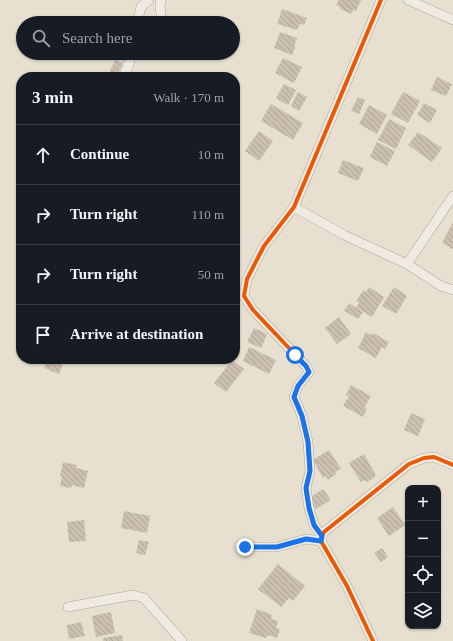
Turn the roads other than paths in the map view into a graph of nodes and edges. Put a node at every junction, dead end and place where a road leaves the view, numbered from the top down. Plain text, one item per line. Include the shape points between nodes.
1 (149, 0) edge
2 (161, 0) edge
3 (381, 0) edge
4 (408, 0) edge
5 (139, 16) edge
6 (161, 16) edge
7 (453, 20) edge
8 (130, 60) edge
9 (125, 72) edge
10 (453, 196) edge
11 (294, 206) junction
12 (407, 264) junction
13 (453, 290) edge
14 (453, 465) edge
15 (322, 538) junction
16 (245, 547) dead end
17 (68, 607) dead end
18 (182, 641) edge
19 (373, 641) edge

1 - 5 street via 141,7
2 - 6 street
3 - 11 street
4 - 7 street
8 - 9 street
10 - 12 street
11 - 12 street via 344,235
11 - 15 street via 264,246 247,279 244,296 253,310 309,372 298,386 294,397 308,442 310,471 306,488 309,508 314,525
12 - 13 street via 441,286
14 - 15 street via 434,457 409,464 324,532
15 - 16 street via 306,539 277,547
15 - 19 street
17 - 18 street via 133,595 144,598

